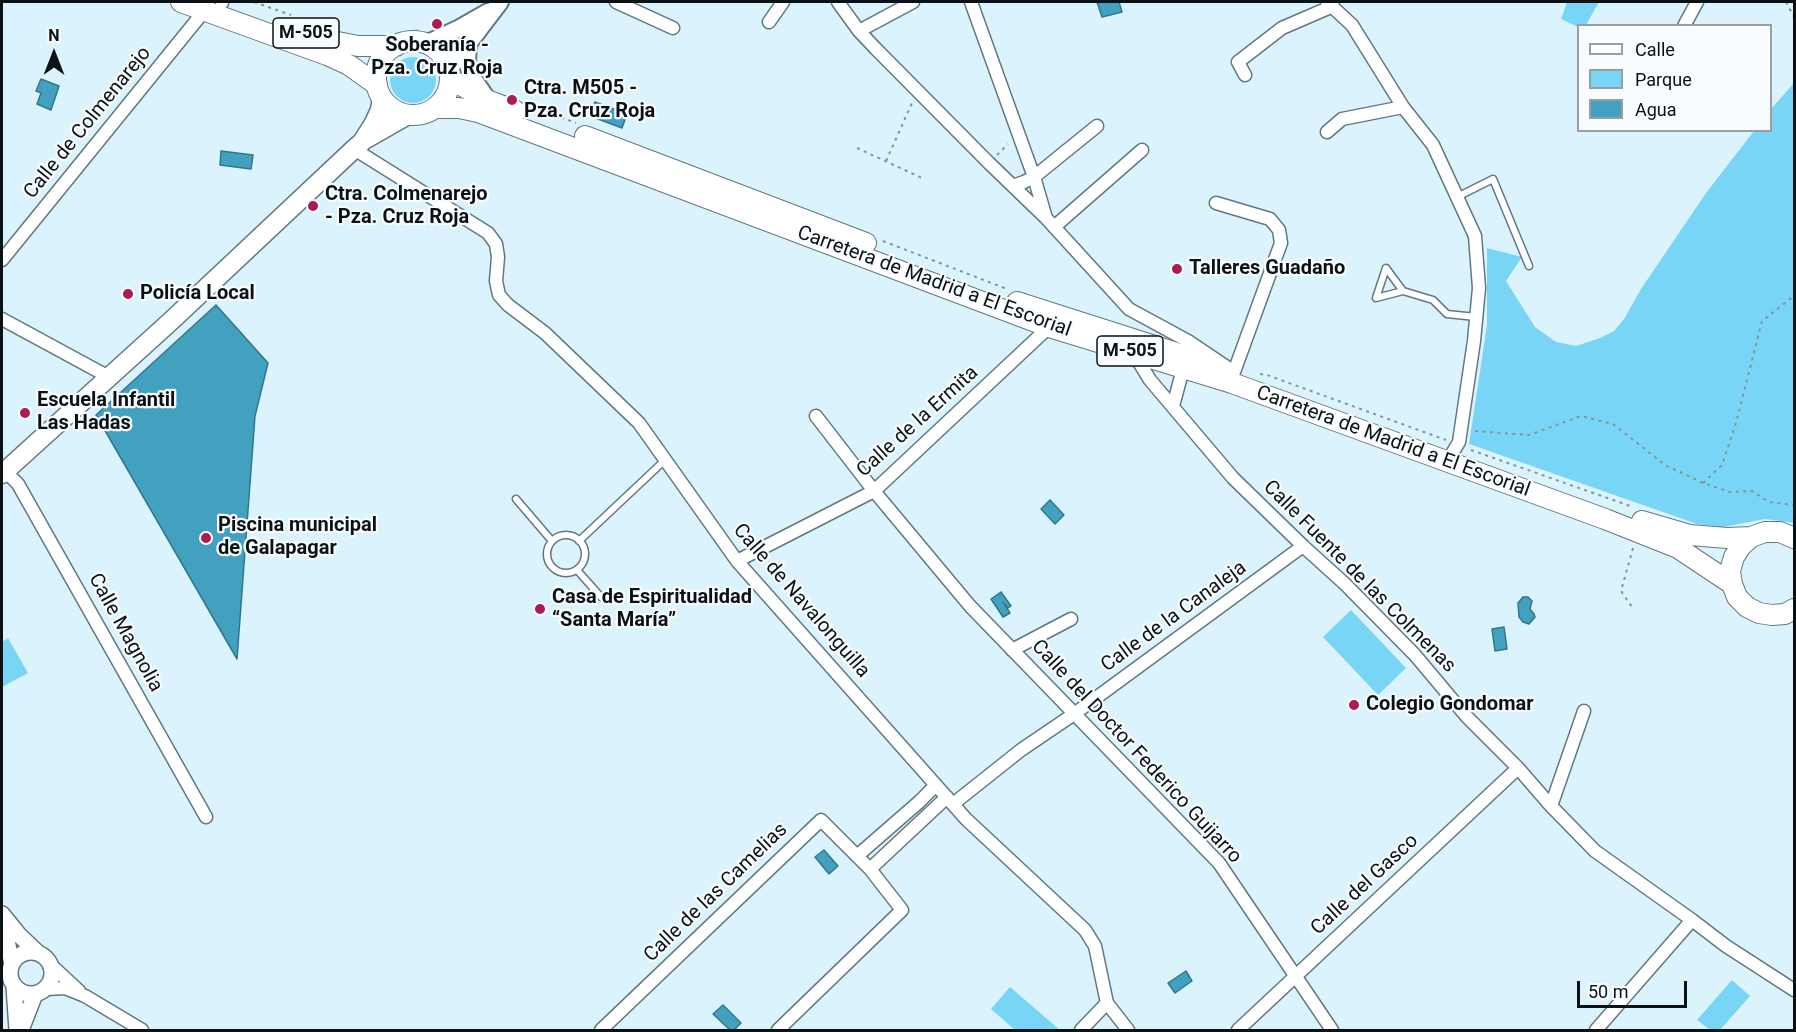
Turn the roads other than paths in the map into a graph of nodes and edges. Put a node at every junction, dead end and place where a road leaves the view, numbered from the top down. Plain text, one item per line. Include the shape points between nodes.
1 (181, 2) edge
2 (616, 2) edge
3 (783, 2) edge
4 (838, 2) edge
5 (913, 2) edge
6 (971, 2) edge
7 (1697, 2) edge
8 (217, 4) edge
9 (1330, 4) edge
10 (497, 5) edge
11 (769, 22) dead end
12 (1685, 24) edge
13 (673, 28) dead end
14 (859, 31) junction
15 (426, 36) junction
16 (401, 39) junction
17 (468, 43) junction
18 (449, 74) junction
19 (1245, 75) dead end
20 (380, 92) junction
21 (487, 100) junction
22 (1403, 107) junction
23 (435, 108) junction
24 (408, 115) junction
25 (1097, 126) dead end
26 (1327, 132) dead end
27 (358, 146) junction
28 (1142, 150) dead end
29 (1034, 177) junction
30 (1013, 186) junction
31 (1457, 197) junction
32 (1216, 203) dead end
33 (1050, 222) junction
34 (2, 260) edge
35 (1529, 266) dead end
36 (1403, 291) junction
37 (1476, 317) junction
38 (2, 319) edge
39 (1049, 327) junction
40 (1133, 352) junction
41 (1183, 369) junction
42 (1234, 372) junction
43 (109, 377) junction
44 (1173, 406) junction
45 (816, 416) dead end
46 (1453, 452) junction
47 (665, 459) junction
48 (3, 472) edge
49 (874, 491) junction
50 (516, 499) dead end
51 (1752, 537) junction
52 (1794, 538) edge
53 (552, 541) junction
54 (579, 541) junction
55 (1303, 546) junction
56 (737, 561) junction
57 (577, 570) junction
58 (1732, 584) junction
59 (601, 597) dead end
60 (1794, 609) edge
61 (1071, 619) dead end
62 (1012, 650) junction
63 (1584, 711) dead end
64 (1074, 714) junction
65 (1518, 768) junction
66 (936, 785) junction
67 (950, 801) junction
68 (1551, 806) junction
69 (206, 817) dead end
70 (857, 856) junction
71 (870, 869) junction
72 (2, 916) edge
73 (1692, 920) junction
74 (38, 953) junction
75 (12, 964) junction
76 (51, 965) junction
77 (1296, 976) junction
78 (14, 986) junction
79 (1792, 988) edge
80 (40, 992) junction
81 (85, 996) junction
82 (1794, 1000) edge
83 (1107, 1003) junction
84 (19, 1030) edge
85 (142, 1030) edge
86 (601, 1030) edge
87 (778, 1030) edge
88 (1081, 1030) edge
89 (1128, 1030) edge
90 (1238, 1030) edge
91 (1332, 1030) edge
92 (1596, 1030) edge

1 - 8 highway, M-505
2 - 13 street
3 - 11 street
4 - 14 street
5 - 14 street
6 - 29 street
7 - 12 street
8 - 16 highway, M-505 via 322,39 358,46
8 - 20 highway, M-505 via 349,65
8 - 34 street, Calle de Colmenarejo
9 - 19 street via 1282,28 1238,62
9 - 22 street via 1352,25
10 - 15 main road via 460,28
10 - 17 main road
14 - 30 street
15 - 16 highway, M-505 via 411,42
15 - 18 highway, M-505
16 - 20 highway via 380,62
17 - 18 main road
17 - 21 main road via 467,62 472,77
18 - 21 highway, Carretera de Madrid a El Escorial / M-505
18 - 23 highway via 448,89
20 - 24 highway, M-505 via 389,106
20 - 27 main road via 380,110
21 - 42 highway, Carretera de Madrid a El Escorial / M-505 via 1016,302
22 - 26 street via 1341,119
22 - 31 street via 1433,145
23 - 24 highway, M-505 via 424,114
23 - 39 highway, Carretera de Madrid a El Escorial / M-505 via 478,112 522,127
24 - 27 main road
25 - 29 street
27 - 43 main road
27 - 47 street, Calle de Navalonguilla via 488,233 496,244 499,295 639,423
28 - 33 street
29 - 30 street
29 - 33 street
30 - 33 street
31 - 35 lane via 1493,179
31 - 37 street via 1475,236 1479,288
32 - 42 street via 1270,219 1279,230 1281,243
33 - 42 street via 1129,309
36 - 36 lane via 1397,284 1386,268 1376,298
36 - 37 lane via 1433,300 1447,314
37 - 46 street via 1458,445
38 - 43 street
39 - 40 highway, Carretera de Madrid a El Escorial / M-505
39 - 49 street, Calle de la Ermita
40 - 41 highway, Carretera de Madrid a El Escorial / M-505
40 - 44 street, Calle Fuente de las Colmenas via 1150,380
41 - 44 street
41 - 58 highway, Carretera de Madrid a El Escorial / M-505 via 1232,383 1650,536 1678,548
42 - 46 highway, Carretera de Madrid a El Escorial / M-505
43 - 48 main road
44 - 55 street, Calle Fuente de las Colmenas via 1233,478
45 - 49 street, Calle del Doctor Federico Guijarro
46 - 51 highway, Carretera de Madrid a El Escorial / M-505 via 1653,525 1690,535
47 - 54 lane
47 - 56 street, Calle de Navalonguilla
48 - 69 street, Calle Magnolia via 18,484
49 - 56 street, Calle de la Ermita
49 - 62 street, Calle del Doctor Federico Guijarro
50 - 53 lane
51 - 52 highway, M-505 via 1780,532
51 - 58 highway via 1734,557
53 - 54 lane via 566,535
53 - 57 lane via 547,555 554,569 569,573
54 - 57 lane via 585,553
55 - 64 street, Calle de la Canaleja
55 - 65 street, Calle Fuente de las Colmenas via 1415,655 1467,717
56 - 66 street, Calle de Navalonguilla
57 - 59 lane
58 - 60 highway, M-505 via 1746,607 1759,613 1785,614
61 - 62 street, Calle del Doctor Federico Guijarro
62 - 64 street, Calle del Doctor Federico Guijarro
63 - 68 street
64 - 67 street, Calle de la Canaleja
64 - 77 street, Calle del Doctor Federico Guijarro via 1219,863
65 - 68 street, Calle Fuente de las Colmenas
65 - 77 street, Calle del Gasco
66 - 67 street, Calle de Navalonguilla
66 - 70 street
67 - 71 street
67 - 83 street, Calle de Navalonguilla via 1085,930 1095,946
68 - 73 street, Calle Fuente de las Colmenas via 1595,851
70 - 71 street, Calle de las Camelias
70 - 86 street, Calle de las Camelias via 821,820
71 - 87 street, Calle de las Camelias via 902,910
72 - 74 street
72 - 75 street
73 - 79 street, Calle Fuente de las Colmenas
73 - 92 street
74 - 75 street via 26,953
74 - 76 street
75 - 78 street via 10,976
76 - 80 street via 52,978
76 - 81 street
77 - 90 street, Calle del Gasco
77 - 91 street, Calle del Doctor Federico Guijarro
78 - 80 street via 27,994
78 - 84 street
79 - 82 street, Calle Fuente de las Colmenas
80 - 81 street via 65,988
80 - 84 street
81 - 85 street
83 - 88 street
83 - 89 street, Calle de Navalonguilla

